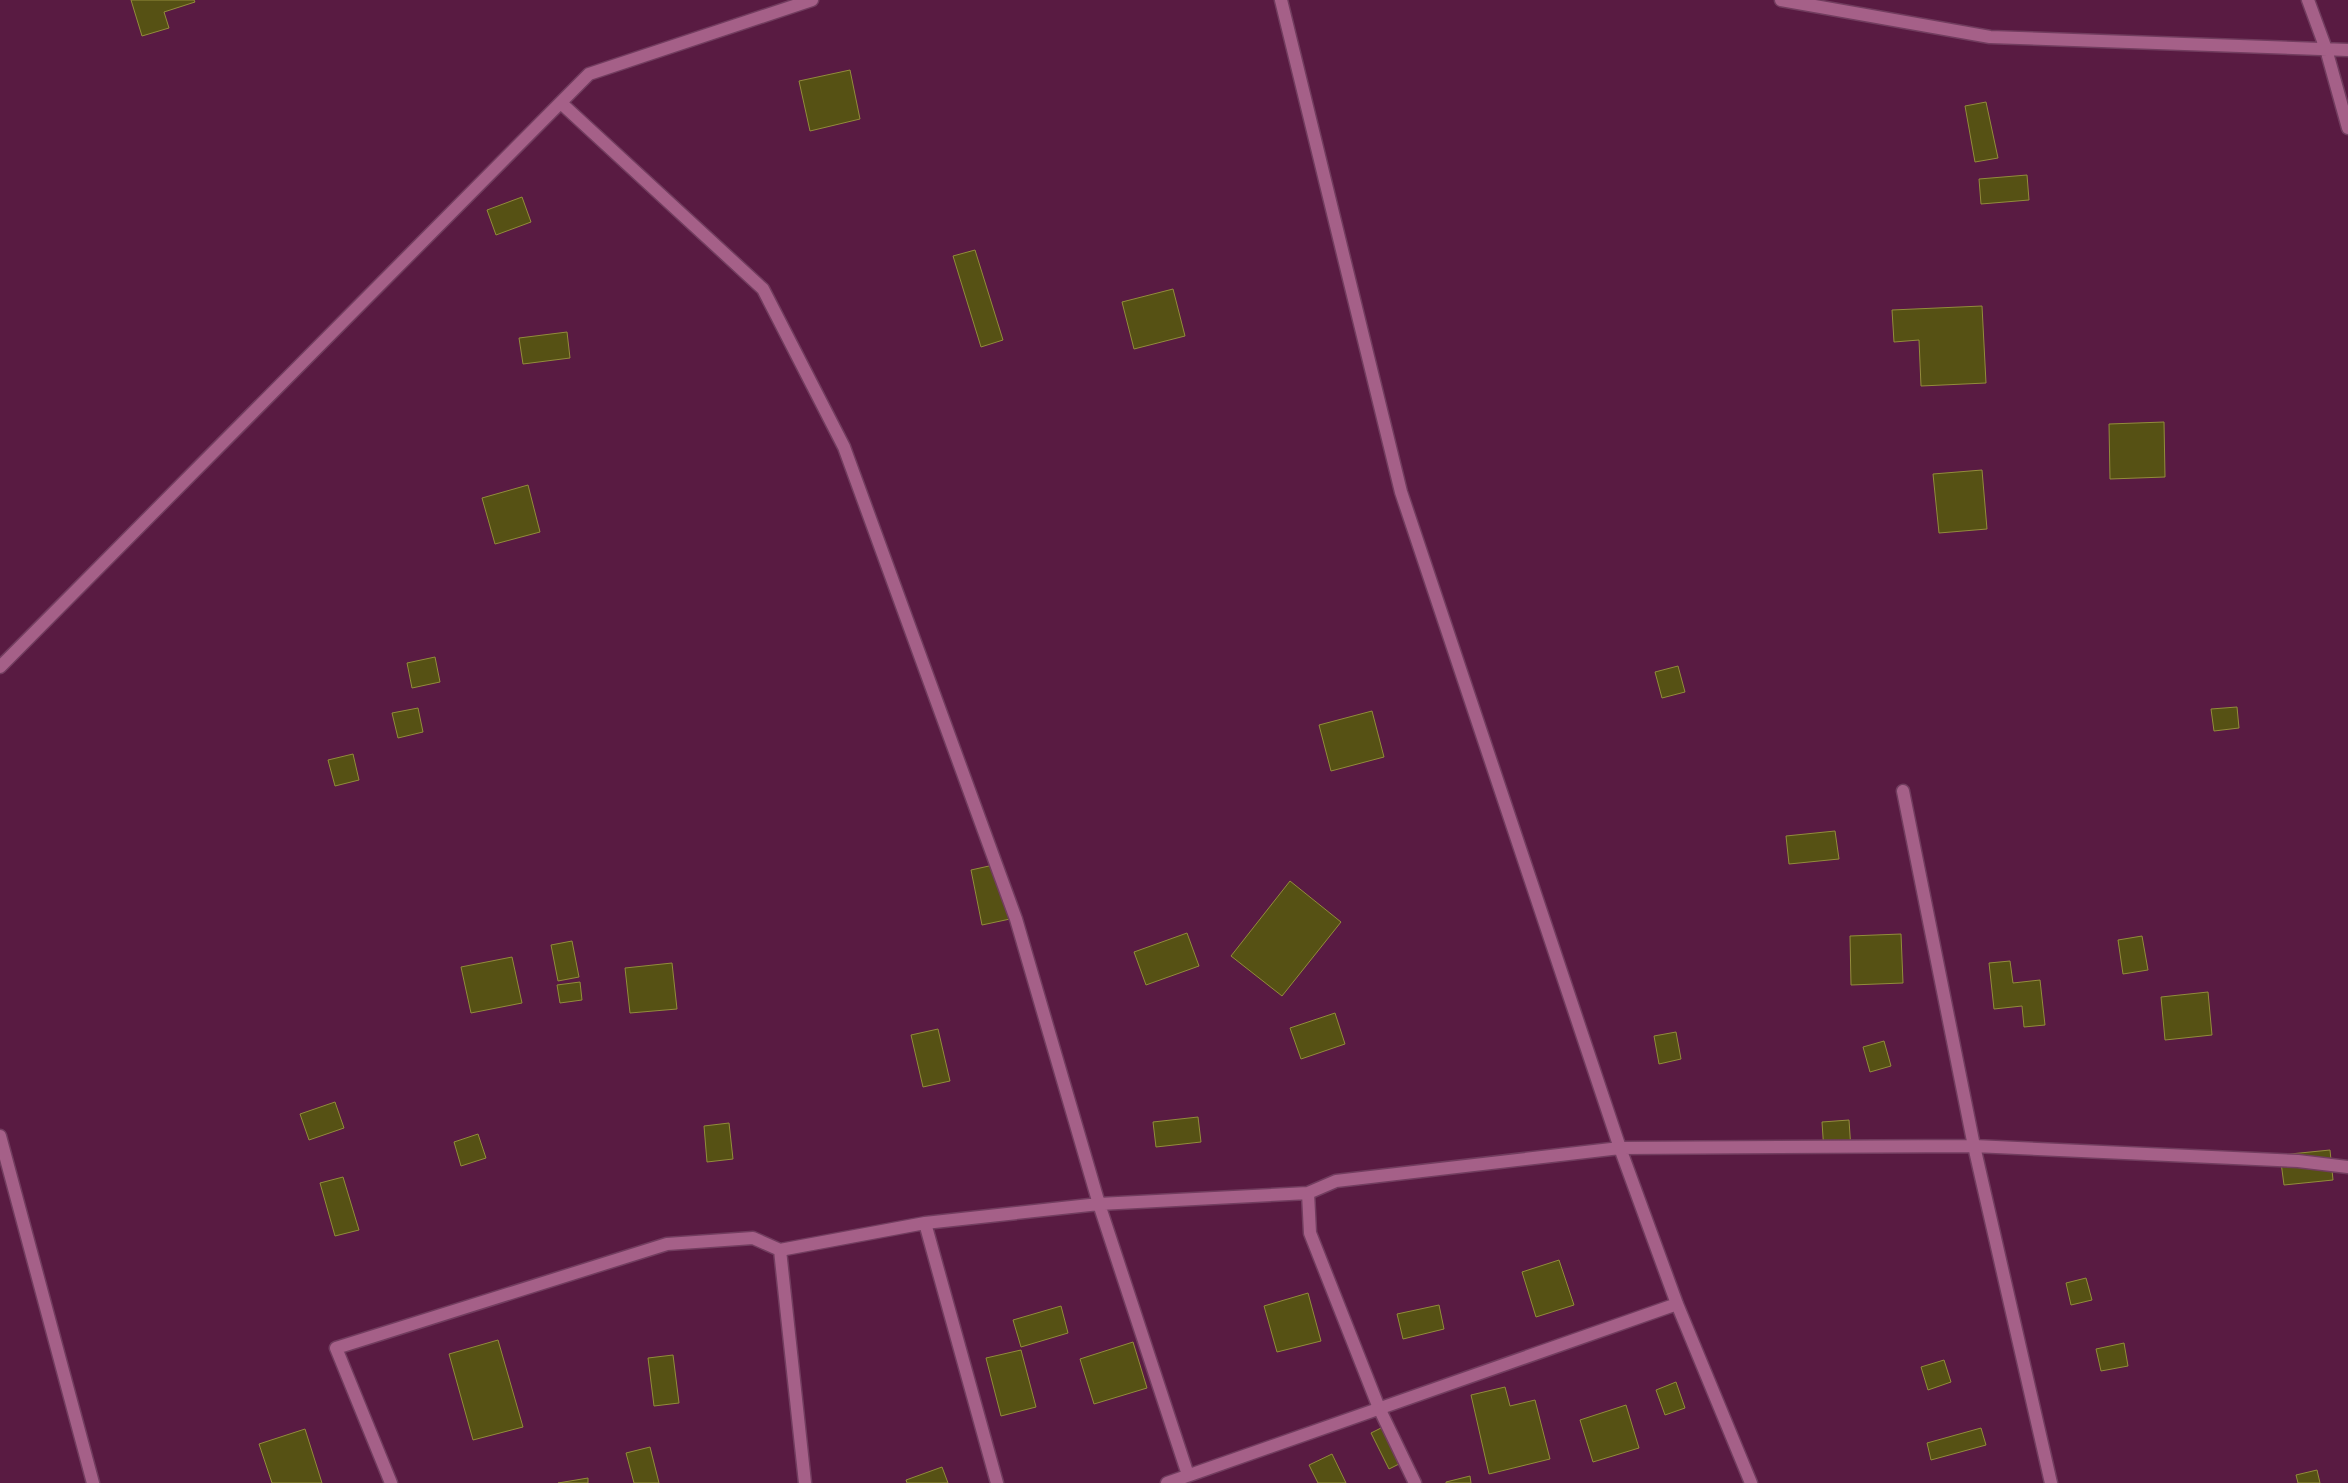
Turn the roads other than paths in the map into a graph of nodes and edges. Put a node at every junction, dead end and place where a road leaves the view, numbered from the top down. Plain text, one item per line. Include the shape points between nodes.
1 (812, 0) edge
2 (1281, 0) edge
3 (1781, 0) edge
4 (2308, 0) edge
5 (2326, 49) junction
6 (2348, 50) edge
7 (561, 103) junction
8 (2348, 128) edge
9 (0, 667) edge
10 (1903, 790) dead end
11 (0, 1136) edge
12 (1974, 1146) junction
13 (1620, 1148) junction
14 (2348, 1167) edge
15 (1308, 1193) junction
16 (1099, 1204) junction
17 (925, 1223) junction
18 (780, 1250) junction
19 (1677, 1304) junction
20 (1379, 1408) junction
21 (1188, 1475) junction
22 (93, 1483) edge
23 (391, 1483) edge
24 (804, 1483) edge
25 (997, 1483) edge
26 (1167, 1483) edge
27 (1415, 1483) edge
28 (1751, 1483) edge
29 (2051, 1483) edge

1 - 7 street via 589,74
2 - 13 street via 1401,492
3 - 5 street via 1990,37
4 - 5 street
5 - 6 street
5 - 8 street
7 - 9 street
7 - 16 street via 763,289 844,448 1016,919
10 - 12 street
11 - 22 street
12 - 13 street
12 - 14 street via 2298,1161
12 - 29 street
13 - 15 street via 1336,1181
13 - 19 street
15 - 16 street
15 - 20 street via 1310,1233
16 - 17 street
16 - 21 street
17 - 18 street
17 - 25 street
18 - 23 street via 753,1238 667,1244 336,1348
18 - 24 street
19 - 20 street
19 - 28 street
20 - 21 street
20 - 27 street
21 - 26 street

